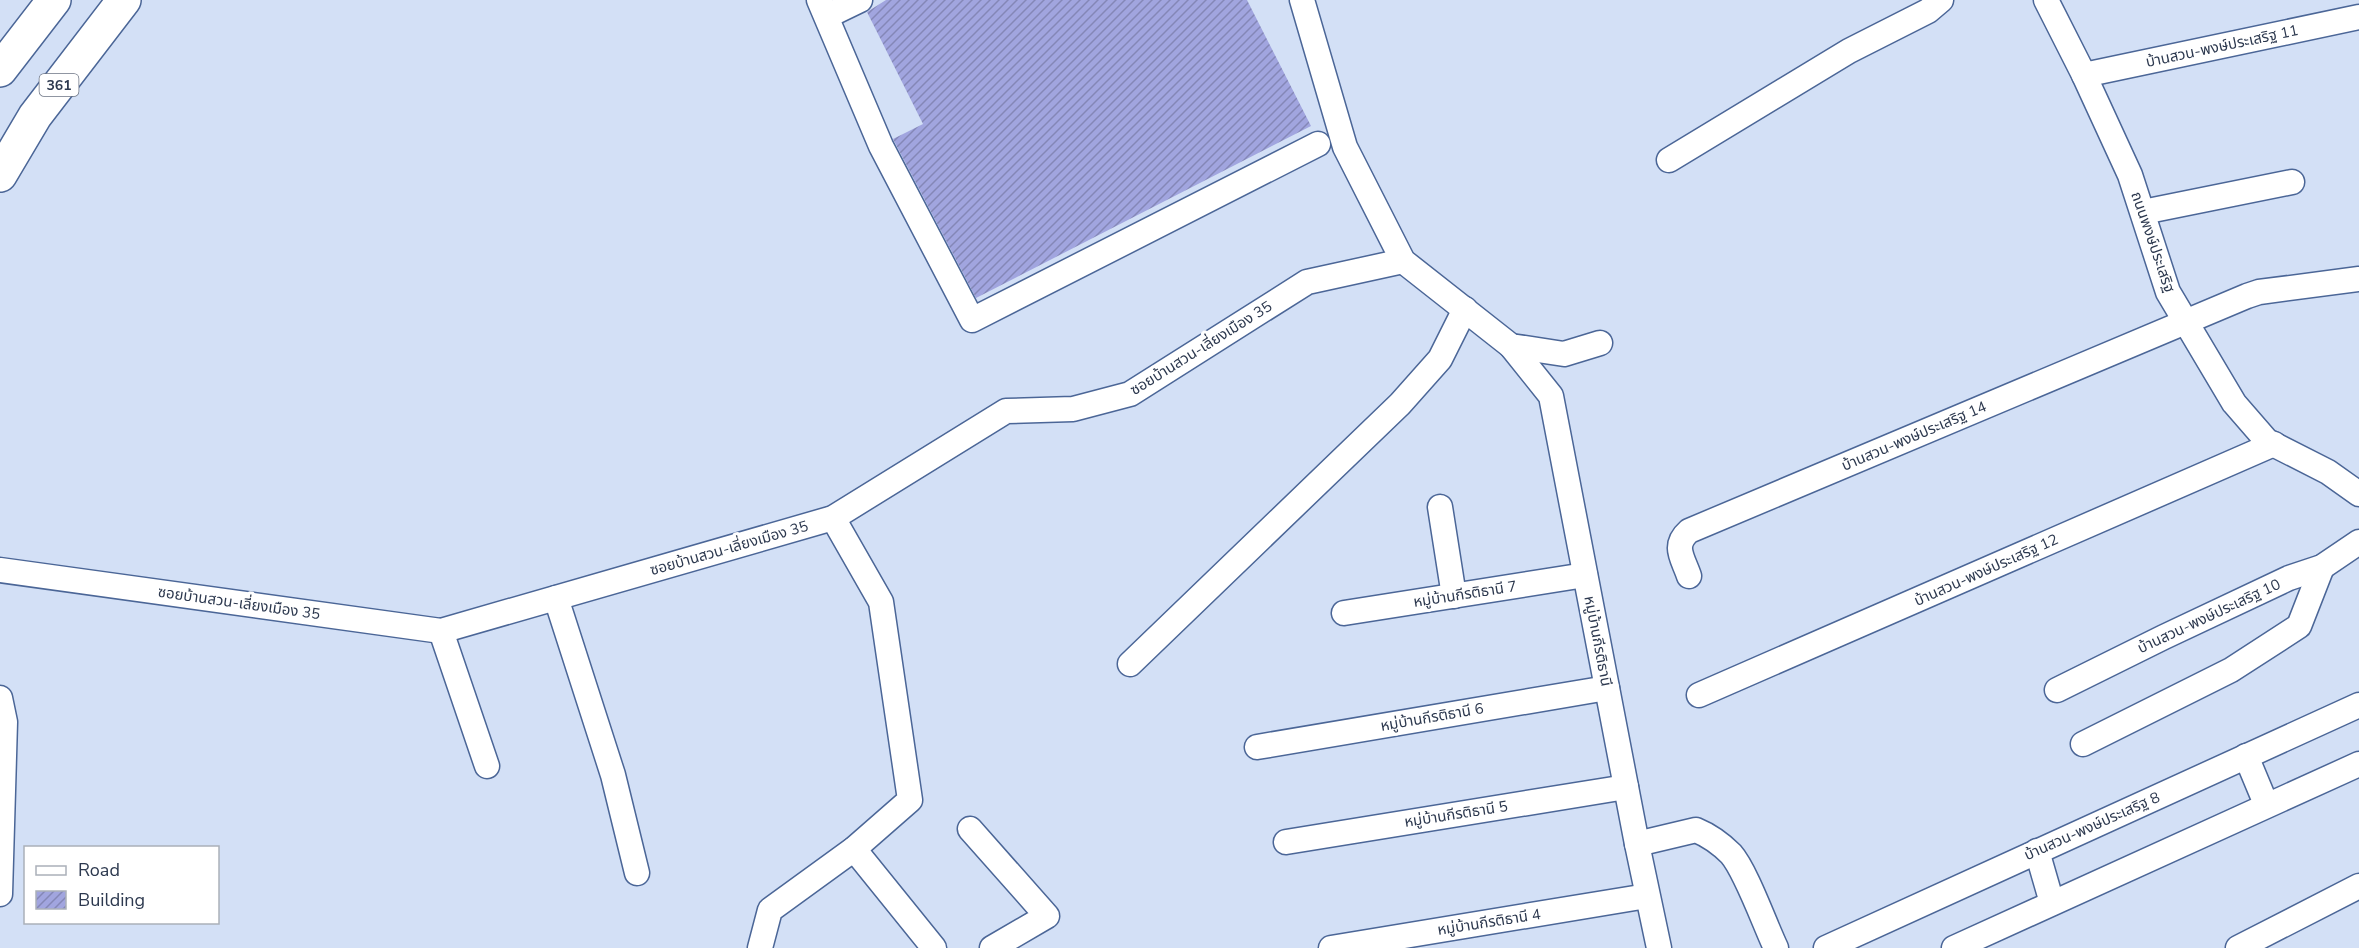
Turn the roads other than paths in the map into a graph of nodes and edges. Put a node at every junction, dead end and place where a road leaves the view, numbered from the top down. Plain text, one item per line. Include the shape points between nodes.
1 (54, 0) edge
2 (124, 0) edge
3 (860, 0) edge
4 (1302, 0) edge
5 (1941, 0) edge
6 (2046, 0) edge
7 (823, 8) edge
8 (2359, 17) edge
9 (0, 70) edge
10 (2084, 75) junction
11 (1318, 144) dead end
12 (1669, 160) dead end
13 (0, 175) edge
14 (2292, 182) dead end
15 (2143, 212) junction
16 (1403, 261) junction
17 (2359, 279) edge
18 (1465, 309) junction
19 (2186, 323) junction
20 (1600, 343) dead end
21 (1511, 346) junction
22 (2274, 444) junction
23 (2359, 494) edge
24 (1440, 507) dead end
25 (833, 518) junction
26 (2359, 542) edge
27 (2322, 567) junction
28 (0, 570) edge
29 (1585, 575) junction
30 (1689, 576) dead end
31 (1454, 596) junction
32 (556, 598) junction
33 (1344, 613) dead end
34 (441, 632) junction
35 (1130, 664) dead end
36 (1607, 688) junction
37 (2057, 690) dead end
38 (1699, 695) dead end
39 (0, 698) edge
40 (2359, 705) edge
41 (2083, 744) dead end
42 (1257, 747) dead end
43 (2246, 756) junction
44 (2359, 764) edge
45 (487, 766) dead end
46 (1626, 787) junction
47 (2266, 804) junction
48 (970, 829) dead end
49 (1286, 842) dead end
50 (1637, 844) junction
51 (854, 849) junction
52 (2037, 851) junction
53 (636, 873) dead end
54 (2359, 886) edge
55 (0, 894) edge
56 (1647, 896) junction
57 (2052, 903) junction
58 (760, 948) edge
59 (934, 948) edge
60 (992, 948) edge
61 (1331, 948) edge
62 (1659, 948) edge
63 (1776, 948) edge
64 (1826, 948) edge
65 (1954, 948) edge
66 (2238, 948) edge

1 - 9 highway
2 - 13 highway, 361 via 36,117
3 - 7 street
4 - 16 street via 1345,147
5 - 12 street
6 - 10 street, ถนนพงษ์ประเสริฐ
7 - 11 street via 881,146 972,321
8 - 10 street, บ้านสวน-พงษ์ประเสริฐ 11
10 - 15 street, ถนนพงษ์ประเสริฐ
14 - 15 street
15 - 19 street, ถนนพงษ์ประเสริฐ via 2168,292
16 - 18 street, หมู่บ้านกีรติธานี
16 - 25 street, ซอยบ้านสวน-เลี่ยงเมือง 35 via 1307,282 1130,394 1073,409 1006,411
17 - 19 street via 2259,292
18 - 21 street, หมู่บ้านกีรติธานี
18 - 35 street via 1440,358 1400,404
19 - 22 street, ถนนพงษ์ประเสริฐ via 2234,403
19 - 30 street, บ้านสวน-พงษ์ประเสริฐ 14 via 1689,531 1681,538 1679,547
20 - 21 street via 1564,354
21 - 29 street, หมู่บ้านกีรติธานี via 1551,396
22 - 23 street, ถนนพงษ์ประเสริฐ via 2328,472
22 - 38 street, บ้านสวน-พงษ์ประเสริฐ 12
24 - 31 street
25 - 32 street, ซอยบ้านสวน-เลี่ยงเมือง 35
25 - 51 street via 881,603 910,800
26 - 27 street, บ้านสวน-พงษ์ประเสริฐ 10
27 - 37 street, บ้านสวน-พงษ์ประเสริฐ 10 via 2289,578
27 - 41 street via 2299,626 2231,670
28 - 34 street, ซอยบ้านสวน-เลี่ยงเมือง 35
29 - 31 street, หมู่บ้านกีรติธานี 7
29 - 36 street, หมู่บ้านกีรติธานี
31 - 33 street, หมู่บ้านกีรติธานี 7
32 - 34 street, ซอยบ้านสวน-เลี่ยงเมือง 35
32 - 53 street via 613,775
34 - 45 street
36 - 42 street, หมู่บ้านกีรติธานี 6
36 - 46 street, หมู่บ้านกีรติธานี
39 - 55 street via 5,722
40 - 43 street, บ้านสวน-พงษ์ประเสริฐ 8
43 - 47 street
43 - 52 street, บ้านสวน-พงษ์ประเสริฐ 8
44 - 47 street
46 - 49 street, หมู่บ้านกีรติธานี 5
46 - 50 street, หมู่บ้านกีรติธานี
47 - 57 street
48 - 60 street via 1047,916
50 - 56 street, หมู่บ้านกีรติธานี
50 - 63 street via 1696,830 1717,843 1739,867
51 - 58 street via 770,910
51 - 59 street
52 - 57 street
52 - 64 street, บ้านสวน-พงษ์ประเสริฐ 8
54 - 66 street
56 - 61 street, หมู่บ้านกีรติธานี 4
56 - 62 street, หมู่บ้านกีรติธานี
57 - 65 street

